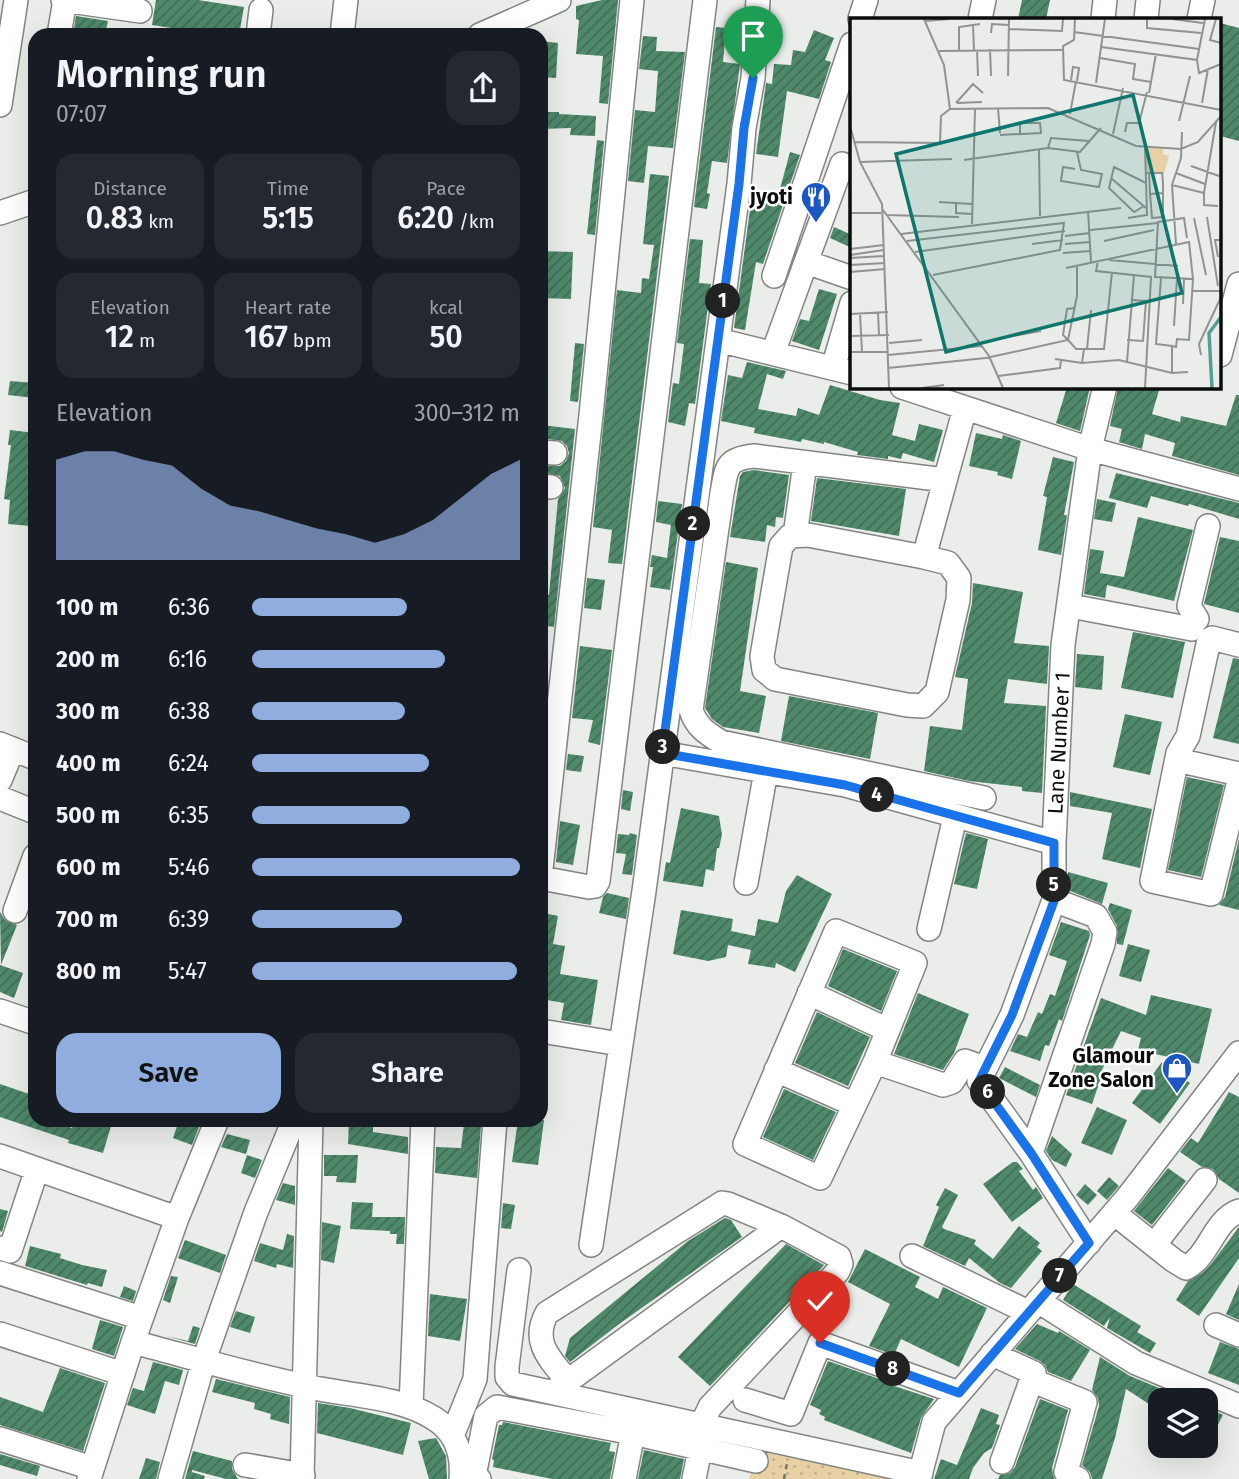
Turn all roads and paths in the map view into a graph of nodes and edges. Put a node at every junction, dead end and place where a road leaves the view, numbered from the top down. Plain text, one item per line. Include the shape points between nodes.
1 (16, 0) edge
2 (64, 0) edge
3 (346, 0) edge
4 (506, 0) edge
5 (559, 0) edge
6 (632, 0) edge
7 (705, 0) edge
8 (758, 0) edge
9 (866, 0) edge
10 (984, 0) edge
11 (1105, 0) edge
12 (1148, 0) edge
13 (1203, 0) edge
14 (261, 10) dead end
15 (139, 11) dead end
16 (860, 18) edge
17 (980, 18) edge
18 (1103, 18) edge
19 (1146, 18) edge
20 (1199, 18) edge
21 (502, 25) junction
22 (60, 28) edge
23 (259, 28) edge
24 (343, 28) edge
25 (495, 28) edge
26 (850, 50) edge
27 (0, 105) edge
28 (842, 164) dead end
29 (28, 203) edge
30 (0, 213) edge
31 (806, 262) junction
32 (774, 276) dead end
33 (850, 277) edge
34 (1239, 284) edge
35 (850, 318) edge
36 (718, 340) junction
37 (1222, 348) edge
38 (773, 354) junction
39 (843, 371) edge
40 (905, 388) edge
41 (1104, 390) dead end
42 (965, 408) junction
43 (1090, 449) junction
44 (805, 463) junction
45 (946, 480) junction
46 (1239, 489) edge
47 (1208, 526) dead end
48 (795, 536) junction
49 (925, 557) junction
50 (1081, 608) dead end
51 (1239, 629) edge
52 (1204, 631) junction
53 (1239, 645) edge
54 (6, 746) edge
55 (1180, 746) junction
56 (662, 753) junction
57 (28, 755) edge
58 (766, 771) junction
59 (1239, 774) edge
60 (0, 780) edge
61 (1239, 781) edge
62 (0, 798) edge
63 (984, 798) dead end
64 (548, 807) edge
65 (28, 809) edge
66 (955, 817) junction
67 (1054, 843) junction
68 (28, 877) edge
69 (548, 879) edge
70 (746, 883) dead end
71 (1054, 901) junction
72 (17, 911) edge
73 (929, 929) dead end
74 (809, 993) junction
75 (0, 1011) edge
76 (28, 1021) edge
77 (888, 1030) junction
78 (548, 1032) edge
79 (620, 1044) junction
80 (1239, 1053) edge
81 (875, 1062) junction
82 (985, 1068) junction
83 (776, 1070) junction
84 (1230, 1082) edge
85 (853, 1104) junction
86 (214, 1127) edge
87 (291, 1127) edge
88 (312, 1127) edge
89 (423, 1127) edge
90 (494, 1127) edge
91 (1031, 1153) junction
92 (0, 1156) edge
93 (37, 1169) junction
94 (1205, 1180) dead end
95 (1239, 1211) edge
96 (1114, 1213) junction
97 (177, 1218) junction
98 (782, 1226) junction
99 (1089, 1243) junction
100 (591, 1245) dead end
101 (1154, 1245) junction
102 (0, 1248) edge
103 (912, 1256) dead end
104 (519, 1270) dead end
105 (0, 1273) edge
106 (1033, 1307) junction
107 (141, 1318) junction
108 (1216, 1325) dead end
109 (0, 1334) edge
110 (1239, 1335) edge
111 (133, 1342) junction
112 (992, 1354) junction
113 (204, 1360) junction
114 (123, 1374) junction
115 (1031, 1380) junction
116 (305, 1386) junction
117 (560, 1387) junction
118 (959, 1393) junction
119 (745, 1400) dead end
120 (1239, 1405) edge
121 (411, 1406) junction
122 (701, 1426) junction
123 (633, 1433) junction
124 (452, 1436) junction
125 (0, 1438) edge
126 (700, 1449) junction
127 (756, 1460) edge
128 (1002, 1462) dead end
129 (245, 1465) dead end
130 (91, 1473) edge
131 (920, 1476) edge
132 (302, 1477) edge
133 (170, 1479) edge
134 (461, 1479) edge
135 (479, 1479) edge
136 (624, 1479) edge
137 (694, 1479) edge
138 (1078, 1479) edge

1 - 27 street
2 - 15 street
2 - 22 street
3 - 24 street
4 - 21 street
5 - 21 street
6 - 64 street
7 - 69 street via 597,881 589,887
8 - 36 street via 753,78
9 - 16 street
10 - 17 street
11 - 18 street
12 - 19 street
13 - 20 street
14 - 23 street
21 - 25 street
26 - 32 street
28 - 31 street
29 - 30 street
31 - 33 street
31 - 38 street
34 - 37 street
35 - 39 street
36 - 38 street
36 - 56 street
38 - 39 street
40 - 42 street
41 - 43 street, Lane Number 1
42 - 43 street
42 - 45 street
43 - 46 street
43 - 67 street, Lane Number 1 via 1063,645
44 - 45 street
44 - 48 street
44 - 63 street via 754,456 736,458 728,466 691,710 695,722 721,741
45 - 49 street
47 - 52 street via 1189,606
48 - 49 street
48 - 49 street via 781,546 762,656 764,670 775,679 923,706 937,692 959,578 948,563
50 - 52 street
51 - 52 street
52 - 53 street
52 - 55 street
54 - 57 street
54 - 60 street
55 - 59 street
55 - 61 street via 1152,881 1211,894
56 - 58 street
56 - 79 street
58 - 66 street via 845,785
58 - 70 street
62 - 65 street
66 - 67 street
66 - 73 street
67 - 71 street, Lane Number 1
68 - 72 street
71 - 82 street, Lane Number 1 via 1012,1015
71 - 91 street via 1096,916 1105,932
74 - 77 street
74 - 77 street via 836,931 915,963
74 - 83 street
75 - 76 street
77 - 81 street
78 - 79 street
79 - 100 street
80 - 84 street
81 - 82 street via 943,1085 952,1082 965,1061
81 - 85 street
82 - 91 street via 979,1081
83 - 85 street
83 - 85 street via 745,1143 820,1178
84 - 96 street
86 - 97 street
87 - 113 street
88 - 116 street
89 - 121 street
90 - 124 street via 475,1379
91 - 99 street
92 - 93 street
93 - 97 street
93 - 102 street via 10,1251
94 - 101 street
95 - 101 street via 1229,1214 1196,1263 1186,1268
96 - 99 street
96 - 101 street
97 - 107 street
98 - 117 street
98 - 117 street via 722,1203 547,1313 541,1325 543,1350
98 - 122 street via 839,1256 841,1264 710,1407
99 - 106 street
103 - 106 street
104 - 117 street via 507,1377 513,1384
105 - 107 street
106 - 112 street
106 - 120 street via 1136,1363
107 - 111 street
108 - 110 street
109 - 114 street
111 - 113 street
111 - 114 street
112 - 115 street via 1034,1373
112 - 118 street
113 - 116 street
113 - 133 street
114 - 130 street
115 - 128 street
115 - 138 street via 1087,1393 1066,1472
116 - 121 street
116 - 132 street
117 - 122 street
118 - 119 street via 820,1343 791,1414
118 - 131 street via 934,1422
121 - 124 street via 437,1420
122 - 127 street
123 - 126 street
123 - 135 street via 497,1407 486,1416 475,1471
123 - 136 street
124 - 134 street via 462,1465
125 - 130 street
126 - 127 street
126 - 137 street
127 - 131 street
129 - 132 street

